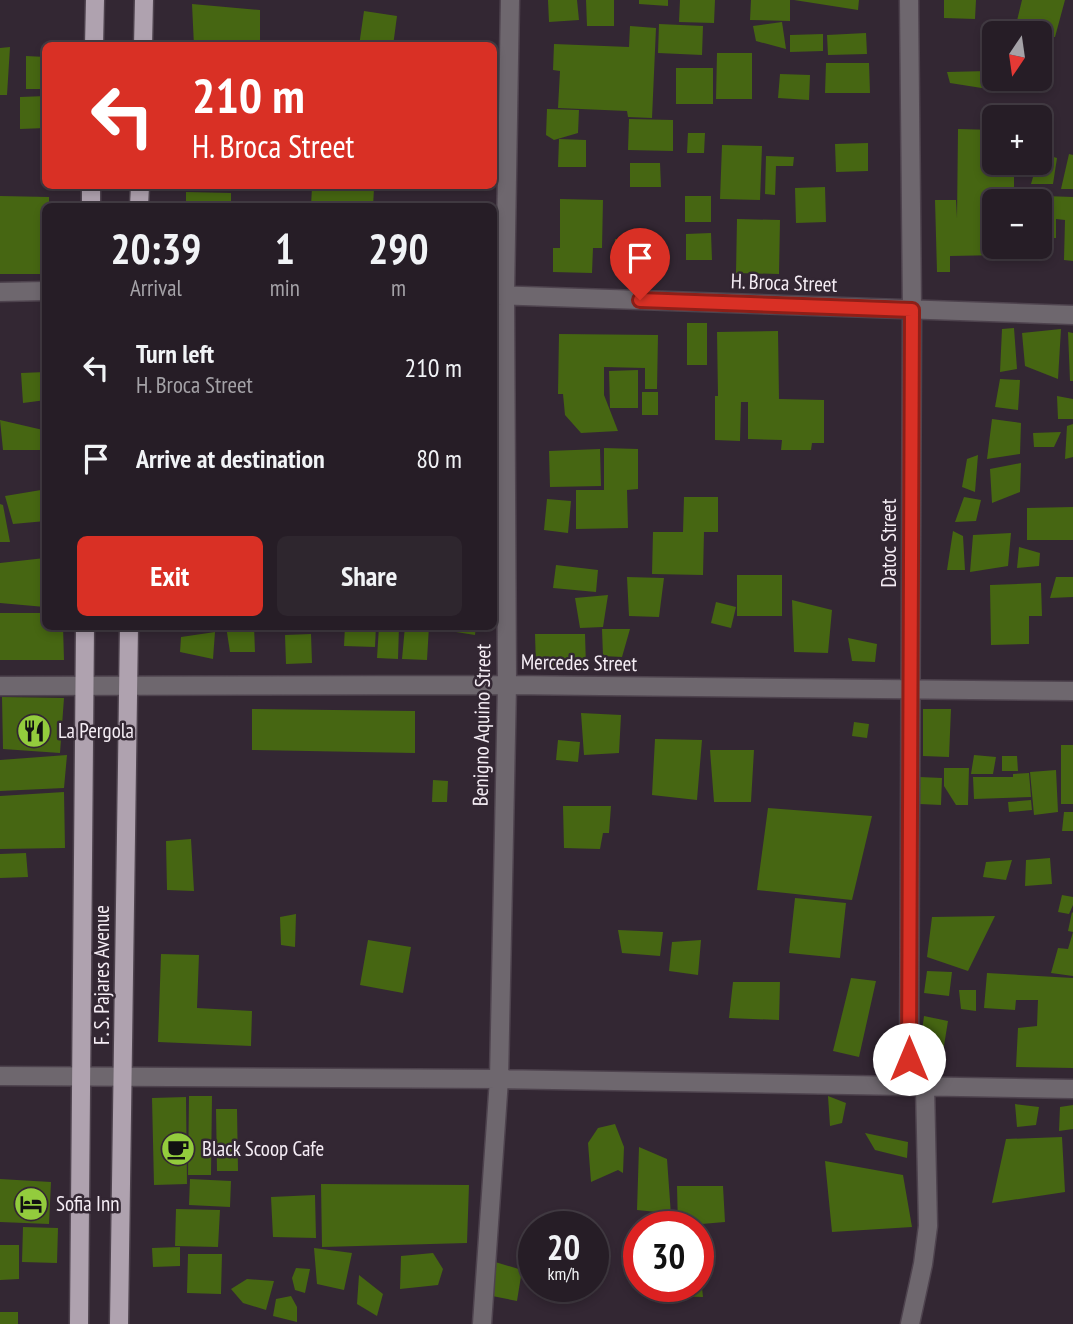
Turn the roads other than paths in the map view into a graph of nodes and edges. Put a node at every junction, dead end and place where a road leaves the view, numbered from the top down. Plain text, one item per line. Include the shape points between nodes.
1 (96, 0) edge
2 (144, 0) edge
3 (510, 0) edge
4 (909, 0) edge
5 (94, 42) edge
6 (143, 42) edge
7 (42, 290) edge
8 (0, 292) edge
9 (499, 295) edge
10 (912, 310) junction
11 (1073, 314) edge
12 (85, 630) edge
13 (129, 630) edge
14 (0, 685) edge
15 (85, 685) junction
16 (127, 685) junction
17 (507, 685) junction
18 (911, 690) junction
19 (1073, 691) edge
20 (0, 1076) edge
21 (82, 1076) junction
22 (124, 1077) junction
23 (499, 1079) junction
24 (917, 1086) junction
25 (1073, 1089) edge
26 (79, 1324) edge
27 (119, 1324) edge
28 (482, 1324) edge
29 (910, 1324) edge

1 - 5 main road
2 - 6 main road
3 - 9 street, Benigno Aquino Street
4 - 10 street, Datoc Street
7 - 8 street
9 - 10 street, H. Broca Street
9 - 17 street, Benigno Aquino Street
10 - 11 street, H. Broca Street
10 - 18 street, Datoc Street
12 - 15 main road, F. S. Pajares Avenue
13 - 16 main road, F. S. Pajares Avenue
14 - 15 street, Mercedes Street
15 - 16 street, Mercedes Street
15 - 21 main road, F. S. Pajares Avenue
16 - 17 street, Mercedes Street
16 - 22 main road, F. S. Pajares Avenue
17 - 18 street, Mercedes Street
17 - 23 street, Benigno Aquino Street
18 - 19 street, Mercedes Street
18 - 24 street, Datoc Street
20 - 21 street
21 - 22 street
21 - 26 main road, F. S. Pajares Avenue
22 - 23 street
22 - 27 main road, F. S. Pajares Avenue
23 - 24 street
23 - 28 street, Benigno Aquino Street
24 - 25 street
24 - 29 street, Datoc Street via 928,1226

